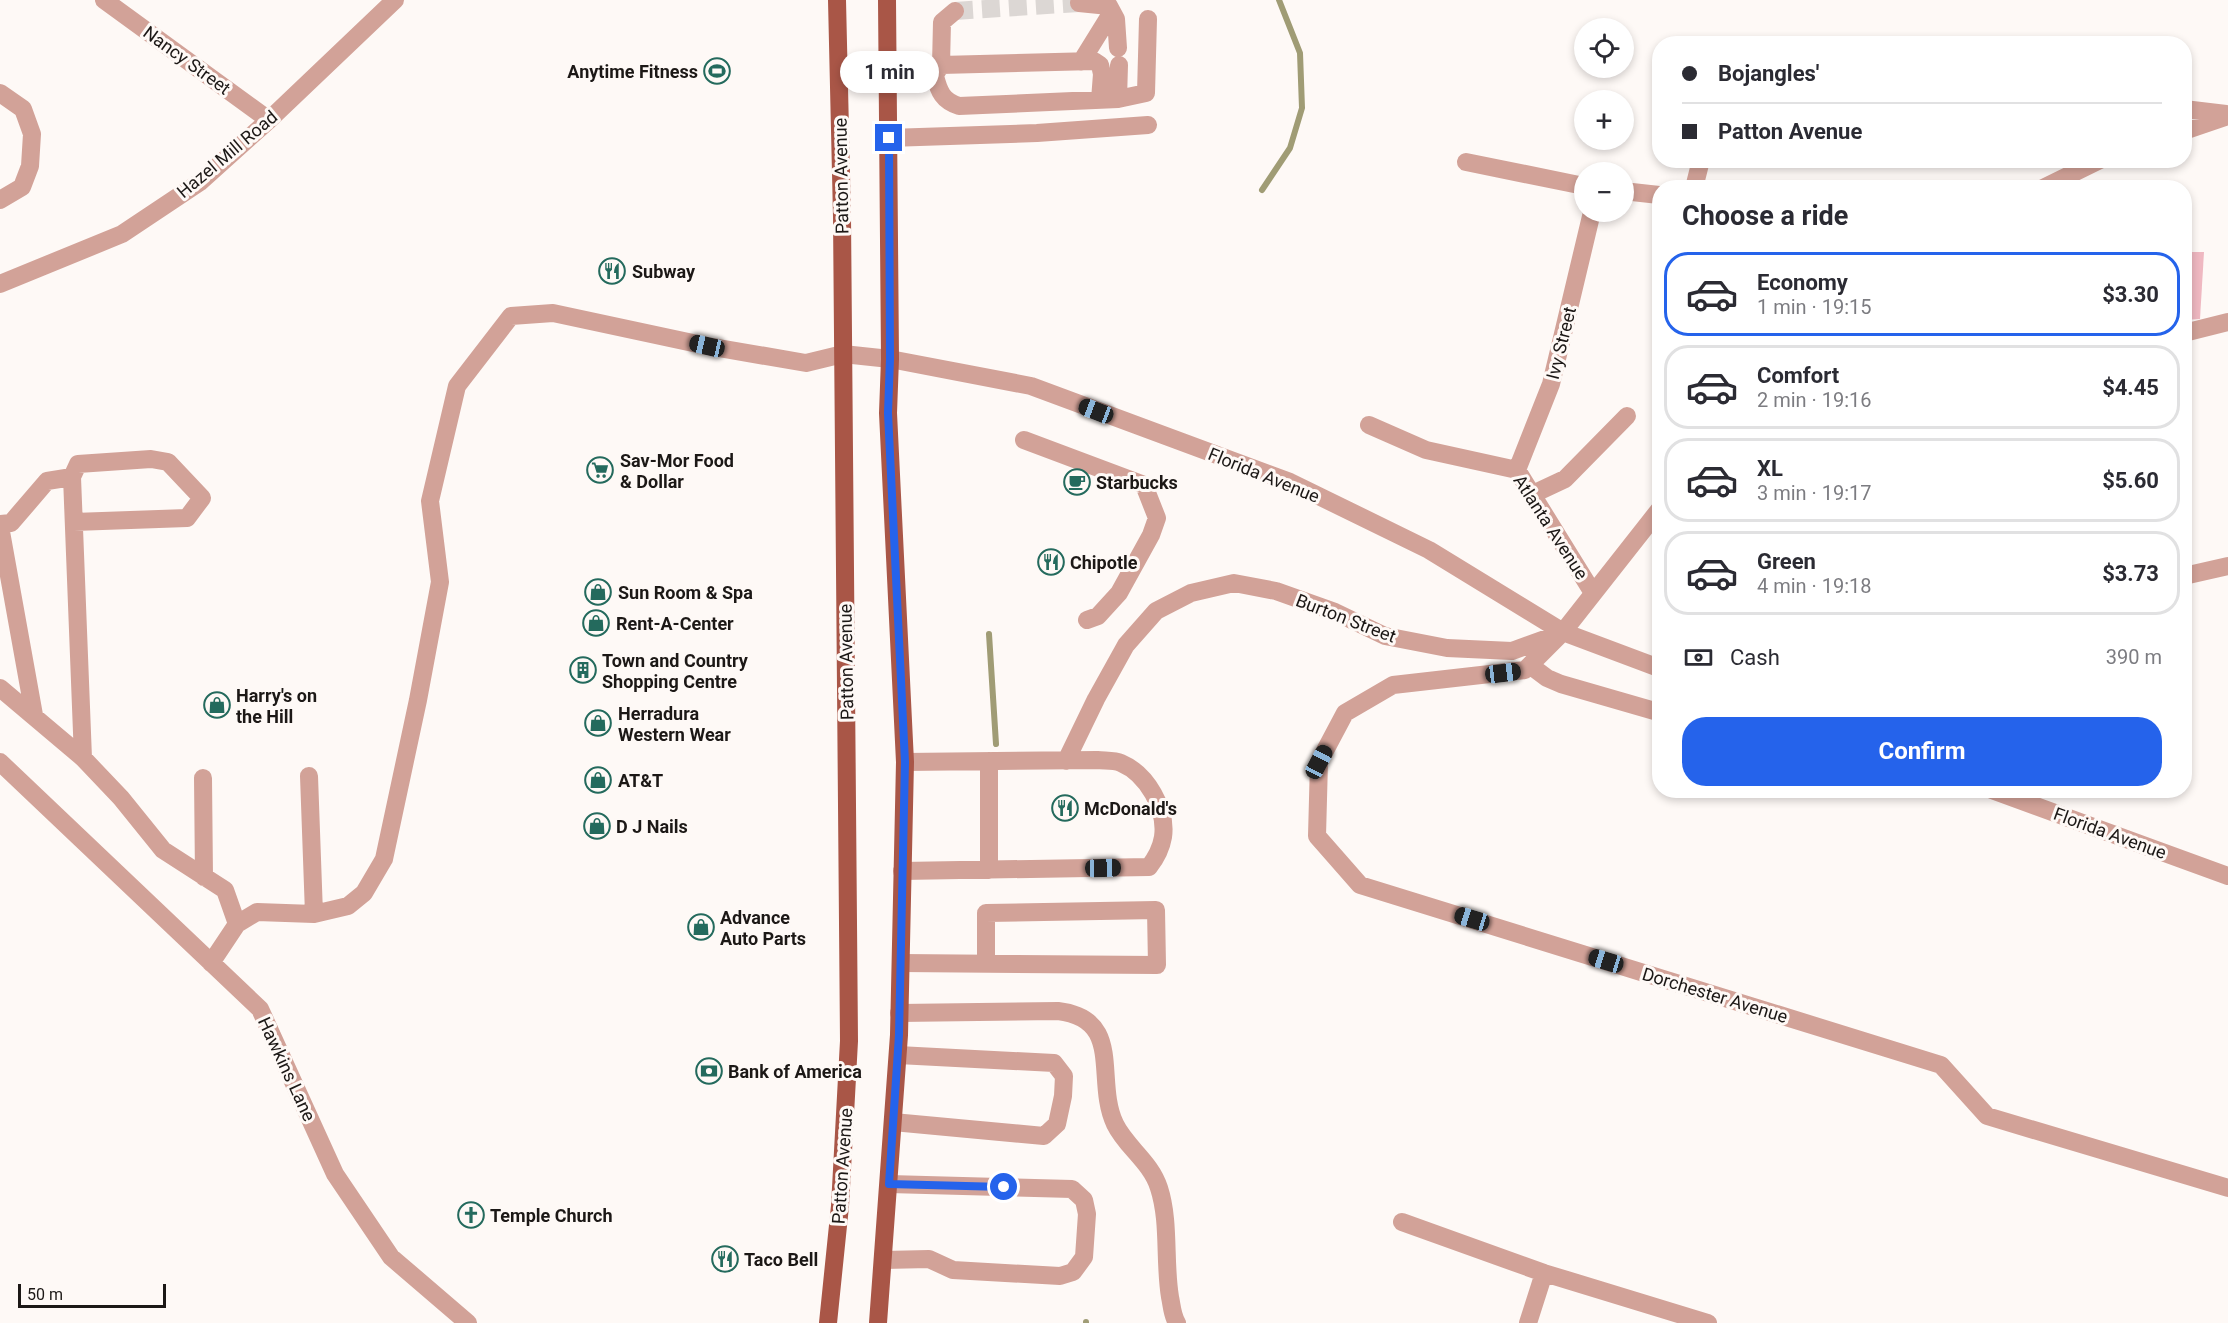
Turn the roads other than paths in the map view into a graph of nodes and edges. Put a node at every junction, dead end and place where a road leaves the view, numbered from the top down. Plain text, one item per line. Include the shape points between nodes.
1 (104, 0) edge
2 (395, 0) edge
3 (837, 0) edge
4 (887, 0) edge
5 (1079, 3) dead end
6 (955, 11) dead end
7 (1112, 12) junction
8 (1148, 19) dead end
9 (1082, 62) junction
10 (938, 70) junction
11 (888, 82) junction
12 (0, 93) edge
13 (1109, 100) junction
14 (2192, 110) edge
15 (2228, 115) edge
16 (269, 120) junction
17 (1148, 125) dead end
18 (2192, 127) edge
19 (889, 138) junction
20 (1466, 162) dead end
21 (2084, 168) edge
22 (2059, 180) edge
23 (1574, 184) edge
24 (1634, 192) edge
25 (1652, 194) edge
26 (0, 200) edge
27 (1590, 222) edge
28 (0, 284) edge
29 (2228, 322) edge
30 (2192, 331) edge
31 (843, 354) junction
32 (890, 359) junction
33 (1627, 416) dead end
34 (1369, 425) dead end
35 (1024, 440) dead end
36 (1517, 470) junction
37 (72, 477) junction
38 (1533, 494) junction
39 (1652, 519) edge
40 (74, 522) junction
41 (0, 525) edge
42 (2228, 566) edge
43 (2192, 574) edge
44 (1593, 593) junction
45 (1087, 620) dead end
46 (1563, 632) junction
47 (1652, 665) edge
48 (1531, 666) junction
49 (0, 688) edge
50 (1652, 710) edge
51 (34, 715) junction
52 (83, 758) junction
53 (989, 761) junction
54 (1066, 761) junction
55 (0, 762) edge
56 (905, 762) junction
57 (309, 776) dead end
58 (203, 778) dead end
59 (2014, 798) edge
60 (989, 870) junction
61 (902, 871) junction
62 (2228, 876) edge
63 (204, 877) junction
64 (314, 914) junction
65 (237, 924) junction
66 (212, 963) junction
67 (900, 963) junction
68 (986, 963) junction
69 (899, 1013) junction
70 (898, 1055) junction
71 (893, 1122) junction
72 (889, 1184) junction
73 (2228, 1188) edge
74 (1402, 1222) dead end
75 (884, 1260) junction
76 (1544, 1273) junction
77 (468, 1323) edge
78 (828, 1323) edge
79 (878, 1323) edge
80 (1177, 1323) edge
81 (1528, 1323) edge
82 (1708, 1323) edge

1 - 16 street, Nancy Street
2 - 16 street, Hazel Mill Road
3 - 31 main road, Patton Avenue
4 - 11 main road
5 - 7 street via 1109,6
6 - 10 street via 942,21
7 - 9 street
7 - 13 street via 1119,57
8 - 13 street via 1146,93
9 - 10 street
9 - 13 street via 1100,65
10 - 11 street
10 - 13 street via 939,92 948,103 959,106
11 - 19 main road
12 - 26 street via 23,109 32,134 30,166 22,187
14 - 15 street
15 - 18 street
16 - 28 street, Hazel Mill Road via 200,182 122,234
17 - 19 street
19 - 32 main road
20 - 23 street
21 - 22 street
24 - 25 street
27 - 36 street, Ivy Street via 1551,384
29 - 30 street
31 - 32 street, Florida Avenue
31 - 64 street, Florida Avenue via 806,363 553,314 511,316 457,386 430,501 440,582 384,859 364,893 348,906
31 - 78 main road, Patton Avenue via 849,1041 840,1206
32 - 46 street, Florida Avenue via 1031,386 1290,482 1429,550
32 - 56 main road via 888,413
33 - 38 street via 1565,479
34 - 36 street, Atlanta Avenue via 1426,450
35 - 45 street via 1144,486 1157,518 1119,592 1098,616
36 - 38 street, Atlanta Avenue
37 - 40 street
37 - 40 street via 78,464 151,459 168,462 202,498 187,518
37 - 41 street via 47,481 11,523
38 - 44 street, Atlanta Avenue
39 - 44 street
40 - 52 street
41 - 51 street
42 - 43 street
44 - 46 street
46 - 47 street, Florida Avenue
46 - 48 street
46 - 54 street, Burton Street via 1512,651 1447,648 1385,636 1286,594 1234,583 1191,593 1156,611 1126,645
48 - 50 street via 1561,684
48 - 73 street, Dorchester Avenue via 1525,670 1393,685 1345,713 1319,762 1317,836 1360,885 1941,1065 1987,1116
49 - 51 street
51 - 52 street
52 - 63 street via 163,850
53 - 54 street
53 - 56 street
53 - 60 street
54 - 60 street via 1120,763 1140,775 1153,792 1161,815 1163,835 1158,855 1149,867
55 - 66 street, Hawkins Lane
56 - 61 main road
57 - 64 street
58 - 63 street
59 - 62 street, Florida Avenue
60 - 61 street
61 - 67 main road
63 - 65 street via 225,890
64 - 65 street, Florida Avenue via 257,912
65 - 66 street
66 - 77 street, Hawkins Lane via 260,1010 335,1174 391,1257
67 - 68 street
67 - 69 main road
68 - 68 street via 1156,965 1156,910 986,913
69 - 70 main road
69 - 80 street via 1058,1011 1086,1018 1101,1040 1106,1092 1115,1125 1149,1167 1159,1187 1168,1287
70 - 71 main road
70 - 71 street via 1054,1063 1064,1076 1063,1096 1057,1124 1044,1136
71 - 72 main road
72 - 75 main road
72 - 75 street via 1072,1189 1084,1200 1087,1214 1084,1257 1073,1272 1060,1276 953,1270 929,1259
74 - 76 street
75 - 79 main road
76 - 81 street
76 - 82 street

